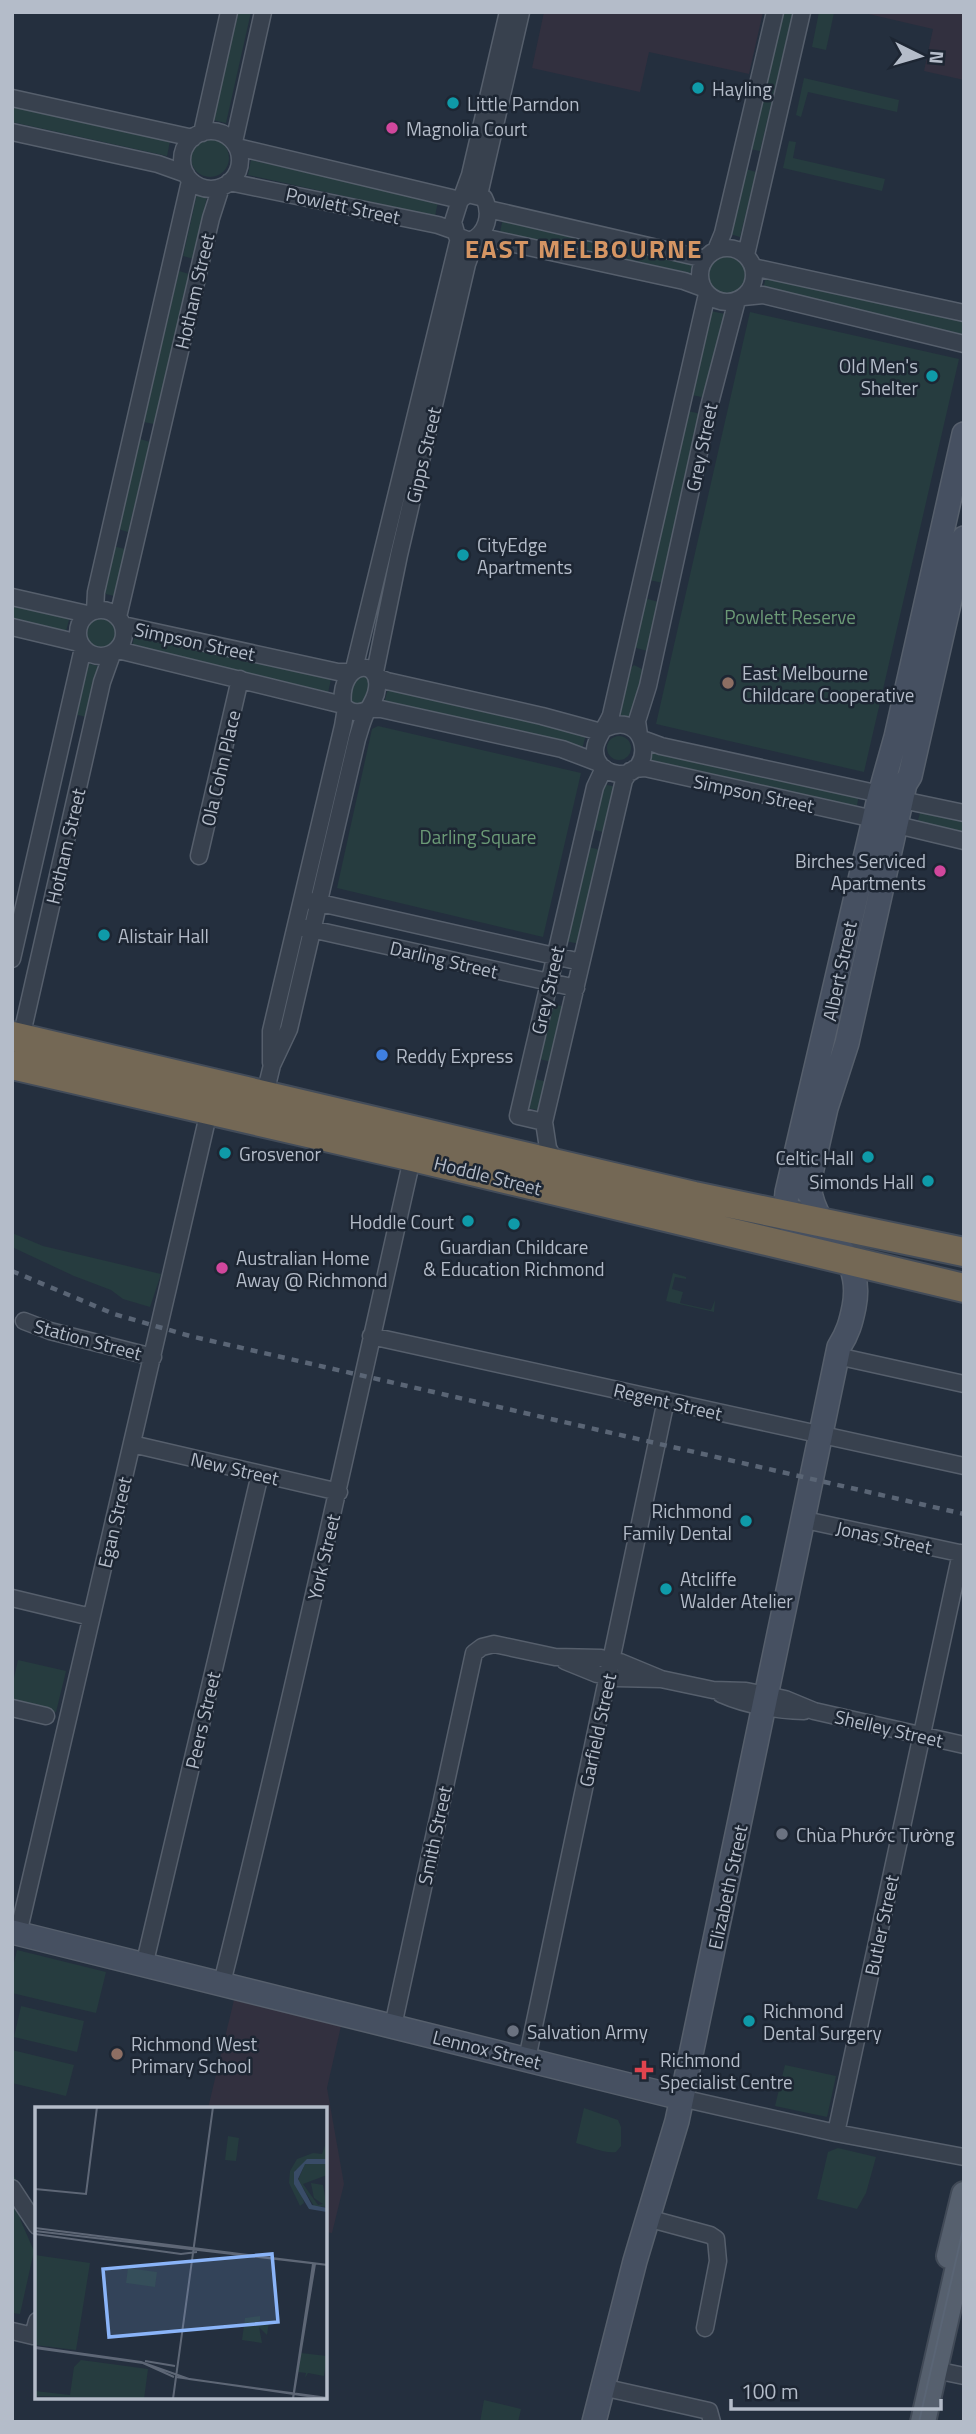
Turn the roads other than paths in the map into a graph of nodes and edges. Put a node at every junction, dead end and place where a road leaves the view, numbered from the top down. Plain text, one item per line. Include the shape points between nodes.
1 (229, 12) edge
2 (262, 12) edge
3 (508, 12) edge
4 (522, 12) edge
5 (775, 12) edge
6 (802, 12) edge
7 (12, 98) edge
8 (494, 100) junction
9 (12, 132) edge
10 (198, 135) junction
11 (235, 145) junction
12 (188, 177) junction
13 (225, 185) junction
14 (472, 200) junction
15 (467, 236) junction
16 (710, 254) junction
17 (749, 261) junction
18 (705, 291) junction
19 (740, 299) junction
20 (964, 313) edge
21 (964, 344) edge
22 (134, 430) junction
23 (964, 434) edge
24 (160, 437) junction
25 (407, 447) junction
26 (423, 452) junction
27 (391, 513) junction
28 (408, 517) junction
29 (109, 537) junction
30 (964, 538) edge
31 (135, 544) junction
32 (641, 589) junction
33 (668, 595) junction
34 (12, 597) edge
35 (91, 612) junction
36 (120, 621) junction
37 (12, 627) edge
38 (81, 645) junction
39 (115, 652) junction
40 (626, 656) junction
41 (654, 662) junction
42 (352, 671) junction
43 (376, 674) junction
44 (240, 679) junction
45 (344, 706) junction
46 (369, 710) junction
47 (604, 730) junction
48 (640, 737) junction
49 (601, 766) junction
50 (632, 770) junction
51 (880, 794) junction
52 (902, 800) junction
53 (964, 813) edge
54 (874, 819) junction
55 (897, 825) junction
56 (583, 839) junction
57 (964, 841) edge
58 (610, 845) junction
59 (200, 856) dead end
60 (315, 882) junction
61 (310, 901) junction
62 (304, 927) junction
63 (555, 956) junction
64 (12, 960) edge
65 (581, 962) junction
66 (549, 982) junction
67 (576, 988) junction
68 (828, 1026) junction
69 (850, 1030) junction
70 (17, 1037) edge
71 (12, 1065) edge
72 (265, 1094) junction
73 (209, 1111) junction
74 (544, 1122) junction
75 (416, 1143) junction
76 (556, 1163) junction
77 (809, 1179) junction
78 (790, 1218) junction
79 (822, 1223) junction
80 (737, 1235) junction
81 (964, 1252) edge
82 (837, 1258) junction
83 (964, 1288) edge
84 (24, 1321) dead end
85 (371, 1336) junction
86 (838, 1352) junction
87 (153, 1357) junction
88 (964, 1384) edge
89 (666, 1400) junction
90 (822, 1436) junction
91 (132, 1444) junction
92 (964, 1466) edge
93 (260, 1474) junction
94 (339, 1492) junction
95 (805, 1520) junction
96 (962, 1553) edge
97 (12, 1598) edge
98 (91, 1617) junction
99 (482, 1647) joint
100 (555, 1657) junction
101 (611, 1660) junction
102 (608, 1676) junction
103 (661, 1679) junction
104 (765, 1701) junction
105 (12, 1708) edge
106 (46, 1716) dead end
107 (921, 1736) junction
108 (964, 1745) edge
109 (15, 1933) edge
110 (144, 1966) junction
111 (222, 1983) junction
112 (393, 2026) junction
113 (527, 2059) junction
114 (681, 2098) junction
115 (836, 2133) junction
116 (964, 2157) edge
117 (12, 2188) edge
118 (964, 2194) edge
119 (647, 2218) junction
120 (35, 2224) edge
121 (962, 2255) edge
122 (35, 2328) edge
123 (705, 2328) dead end
124 (12, 2331) edge
125 (942, 2337) junction
126 (934, 2370) junction
127 (964, 2376) edge
128 (602, 2387) junction
129 (594, 2422) edge
130 (712, 2422) edge
131 (923, 2422) edge

1 - 10 street
2 - 11 street
3 - 8 street
4 - 8 street
5 - 16 street via 723,233
6 - 17 street
7 - 10 street
8 - 14 street
9 - 12 street via 159,164
10 - 11 street via 219,133
10 - 12 street via 183,155
11 - 13 street via 239,166
11 - 14 street, Powlett Street
12 - 13 street via 205,189
12 - 22 street, Hotham Street
13 - 15 street, Powlett Street via 425,222
13 - 24 street, Hotham Street via 211,218
14 - 15 street via 454,213
14 - 15 street via 486,225
14 - 16 street, Powlett Street
15 - 18 street, Powlett Street via 684,281
15 - 25 street, Gipps Street
15 - 26 street, Gipps Street via 467,264
16 - 17 street via 732,248
16 - 18 street via 700,273
17 - 19 street via 753,283
17 - 20 street
18 - 19 street via 721,302
18 - 32 street, Grey Street
19 - 21 street via 763,296
19 - 33 street, Grey Street via 712,395
22 - 24 street
22 - 29 street, Hotham Street
23 - 51 street, Albert Street
24 - 31 street, Hotham Street
25 - 26 street
25 - 27 street, Gipps Street
26 - 28 street, Gipps Street
27 - 28 street
27 - 42 street, Gipps Street
28 - 43 street, Gipps Street
29 - 31 street
29 - 35 street, Hotham Street
30 - 52 street, Albert Street
31 - 36 street, Hotham Street
32 - 33 street
32 - 40 street, Grey Street
33 - 41 street, Grey Street
34 - 35 street
35 - 36 street via 107,611
35 - 38 street via 78,627
36 - 39 street via 124,638
36 - 42 street, Simpson Street via 338,672
37 - 38 street
38 - 39 street via 96,656
38 - 64 street, Hotham Street
39 - 44 street, Simpson Street
39 - 70 street, Hotham Street via 102,682
40 - 41 street
40 - 47 street, Grey Street
41 - 48 street, Grey Street via 637,722
42 - 43 street via 363,668
42 - 45 street via 343,686
43 - 46 street via 376,693
43 - 47 street via 387,681
44 - 45 street, Simpson Street
44 - 59 street, Ola Cohn Place
45 - 46 street via 356,712
45 - 60 street
46 - 49 street via 562,749
46 - 60 street
47 - 48 street via 621,724
47 - 49 street via 595,747
48 - 50 street via 643,755
48 - 51 street, Simpson Street via 661,746
49 - 50 street via 617,774
49 - 56 street, Grey Street
50 - 54 street, Simpson Street via 645,768
50 - 58 street, Grey Street via 624,780
51 - 52 street
51 - 54 street, Albert Street
52 - 53 street
52 - 55 street, Albert Street
54 - 55 street
54 - 68 street, Albert Street
55 - 57 street
55 - 69 street, Albert Street
56 - 58 street
56 - 63 street, Grey Street
58 - 65 street, Grey Street
60 - 61 street
61 - 62 street
61 - 63 street, Darling Street
62 - 66 street, Darling Street
62 - 72 street
63 - 65 street, Darling Street
63 - 66 street, Grey Street
65 - 67 street, Grey Street
66 - 67 street, Darling Street
66 - 74 street, Grey Street via 518,1116
67 - 74 street, Grey Street
68 - 69 street
68 - 78 street, Albert Street via 787,1192
69 - 77 street, Albert Street
70 - 72 highway, Hoddle Street
71 - 73 highway, Hoddle Street
72 - 75 highway, Hoddle Street
73 - 75 highway, Hoddle Street
73 - 87 street, Egan Street
74 - 76 street, Grey Street
75 - 76 highway, Hoddle Street
75 - 80 highway, Hoddle Street
75 - 85 street, York Street
76 - 78 highway, Hoddle Street
77 - 78 street, Albert Street via 803,1204
77 - 79 street, Albert Street via 811,1202
78 - 79 highway, Hoddle Street
78 - 80 street via 769,1231
78 - 82 street via 803,1240
79 - 81 highway, Hoddle Street
79 - 82 street, Elizabeth Street
80 - 82 highway, Hoddle Street
82 - 83 highway, Hoddle Street
82 - 86 street, Elizabeth Street via 856,1275 857,1292 850,1328
84 - 87 street, Station Street
85 - 89 street, Regent Street
85 - 94 street, York Street
86 - 88 street
86 - 90 street, Elizabeth Street
87 - 91 street, Egan Street
89 - 90 street, Regent Street
89 - 101 street, Garfield Street
90 - 92 street, Regent Street
90 - 95 street, Elizabeth Street
91 - 93 street, New Street
91 - 98 street, Egan Street
93 - 94 street, New Street
93 - 110 street, Peers Street
94 - 111 street, York Street
95 - 96 street, Jonas Street
95 - 104 street, Elizabeth Street
96 - 107 street, Butler Street
97 - 98 street
98 - 109 street, Egan Street
99 - 100 street, Shelley Street via 494,1644
99 - 112 street, Smith Street via 471,1662
100 - 101 street, Shelley Street
100 - 102 street, Shelley Street
101 - 102 street, Garfield Street
101 - 103 street, Shelley Street
102 - 103 street, Shelley Street
102 - 113 street, Garfield Street
103 - 104 street, Shelley Street via 713,1690 743,1704
104 - 107 street, Shelley Street
104 - 114 street, Elizabeth Street
105 - 106 street
107 - 108 street, Shelley Street
107 - 115 street, Butler Street
109 - 110 street, Lennox Street
110 - 111 street, Lennox Street
111 - 112 street, Lennox Street
112 - 113 street, Lennox Street
113 - 114 street, Lennox Street
114 - 115 street, Lennox Street
114 - 119 street, Elizabeth Street
115 - 116 street, Lennox Street
117 - 120 street
118 - 125 main road via 948,2263
119 - 123 street via 716,2239 718,2260
119 - 128 street, Elizabeth Street
121 - 125 main road
122 - 124 street
125 - 126 main road
126 - 127 street
126 - 131 main road
128 - 129 street, Elizabeth Street
128 - 130 street via 709,2411

